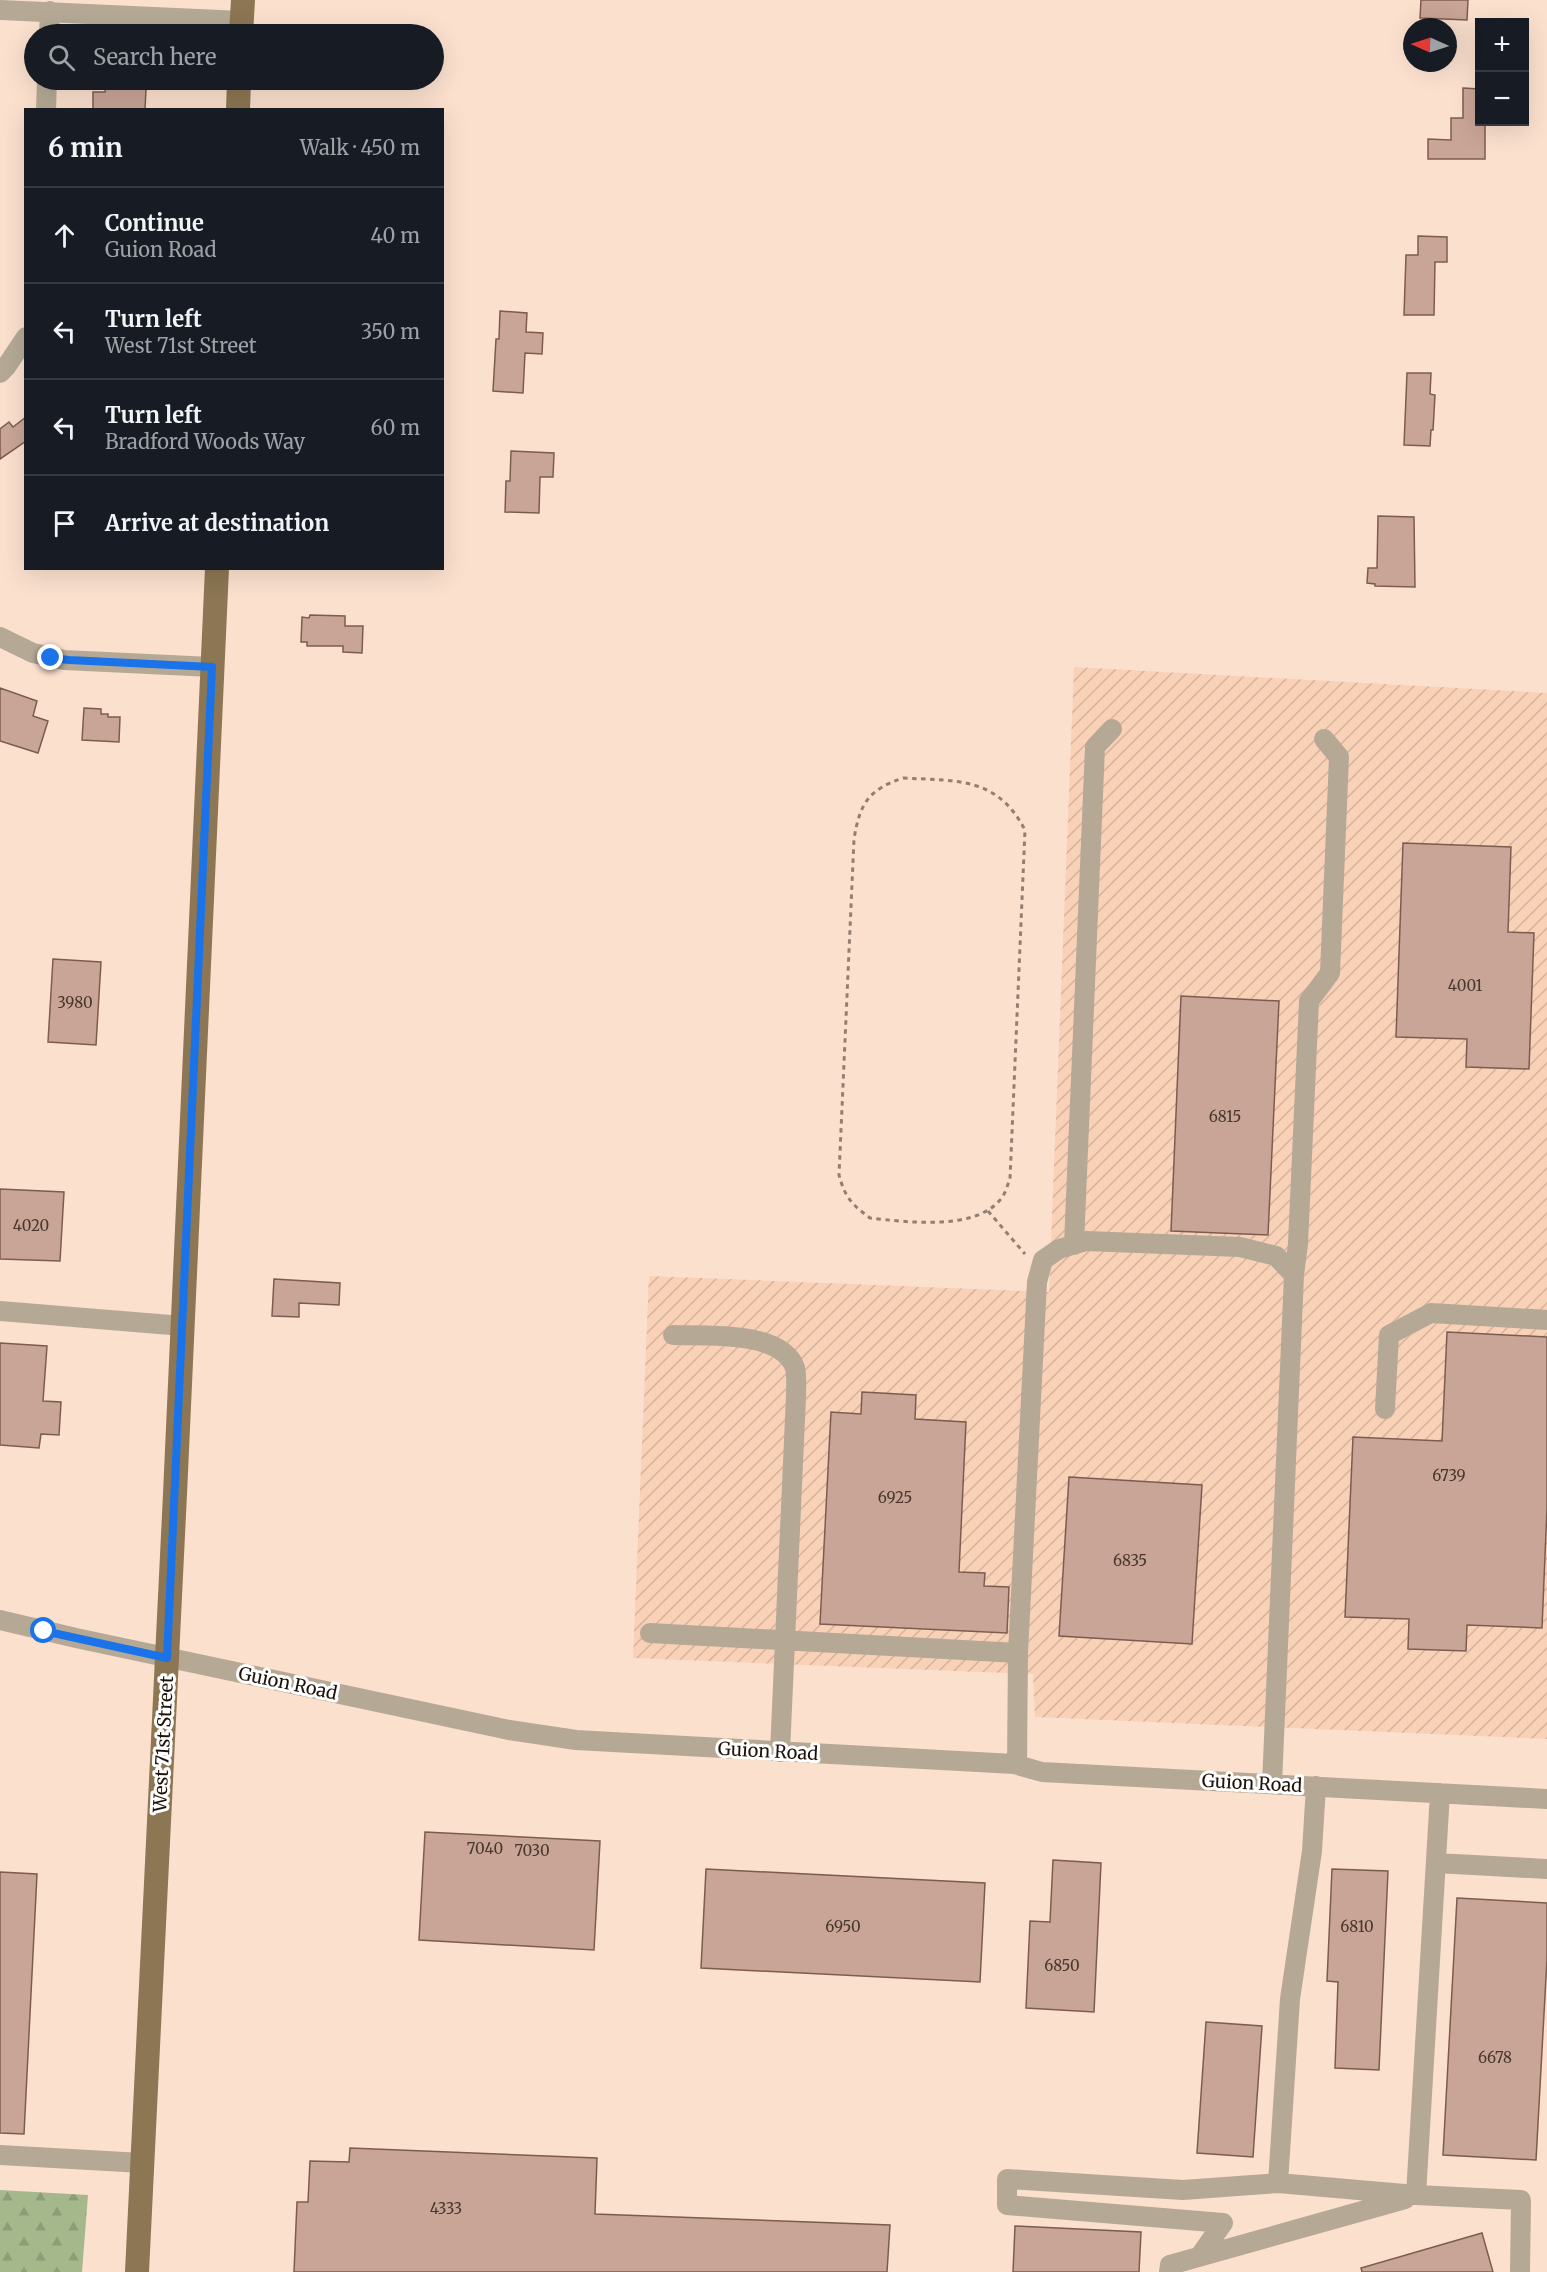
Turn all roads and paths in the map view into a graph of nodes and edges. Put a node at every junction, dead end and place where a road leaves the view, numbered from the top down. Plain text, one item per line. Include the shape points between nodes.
1 (0, 9) edge
2 (50, 11) junction
3 (242, 19) edge
4 (49, 24) edge
5 (47, 90) edge
6 (239, 90) edge
7 (46, 108) edge
8 (238, 108) edge
9 (24, 340) edge
10 (0, 373) edge
11 (217, 570) edge
12 (0, 637) edge
13 (212, 667) junction
14 (1112, 729) dead end
15 (1324, 739) dead end
16 (988, 1211) junction
17 (1074, 1245) junction
18 (1040, 1271) junction
19 (1294, 1275) junction
20 (0, 1311) edge
21 (1547, 1320) edge
22 (183, 1326) junction
23 (673, 1335) dead end
24 (1385, 1409) dead end
25 (0, 1620) edge
26 (650, 1633) dead end
27 (785, 1641) junction
28 (1018, 1653) junction
29 (167, 1658) junction
30 (780, 1752) junction
31 (1017, 1765) junction
32 (1272, 1784) junction
33 (1316, 1786) junction
34 (1440, 1793) junction
35 (1547, 1799) edge
36 (1436, 1863) junction
37 (1547, 1869) edge
38 (0, 2155) edge
39 (142, 2163) junction
40 (1278, 2183) junction
41 (1416, 2195) junction
42 (1199, 2257) junction
43 (137, 2272) edge
44 (1169, 2272) edge
45 (1520, 2272) edge

1 - 2 street
2 - 3 street
2 - 4 street
5 - 7 street
6 - 8 main road
9 - 10 street
11 - 13 main road, West 71st Street
12 - 13 street via 33,653 64,660
13 - 22 main road, West 71st Street
14 - 17 street via 1095,747
15 - 19 street via 1339,758 1330,973 1309,1001 1299,1244
16 - 16 path via 1001,1199 1010,1179 1024,830 1015,811 986,788 959,781 903,778 883,785 869,796 858,815 854,838 839,1174 844,1194 870,1218 961,1222
16 - 18 path
17 - 18 street via 1043,1260
17 - 19 street via 1086,1241 1240,1247 1276,1256
18 - 28 street
19 - 32 street
20 - 22 street
21 - 24 street via 1431,1313 1389,1335
22 - 29 main road, West 71st Street
23 - 27 street via 755,1339 783,1352 795,1367
25 - 29 street, Guion Road
26 - 27 street
27 - 28 street
27 - 30 street
28 - 31 street
29 - 30 street, Guion Road via 542,1736
29 - 39 main road, West 71st Street
30 - 31 street, Guion Road
31 - 32 street, Guion Road via 1042,1772
32 - 33 street, Guion Road
33 - 34 street, Guion Road
33 - 40 street via 1312,1851 1290,2000
34 - 35 street, Guion Road
34 - 36 street
36 - 37 street
36 - 41 street
38 - 39 street
39 - 43 main road, West 71st Street
40 - 41 street
40 - 42 street via 1183,2190 1008,2179 1007,2205 1224,2223
41 - 42 street
41 - 45 street via 1521,2200
42 - 44 street via 1170,2265

